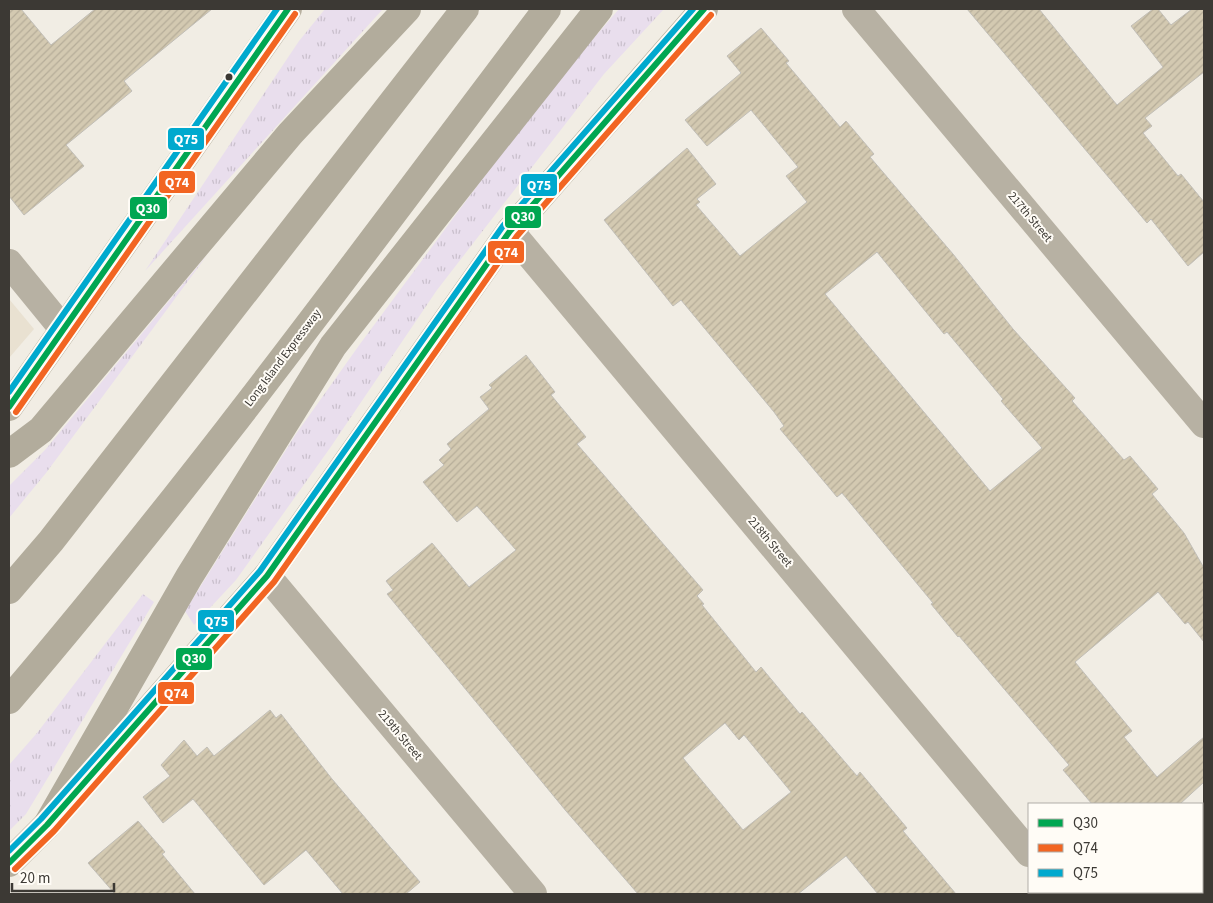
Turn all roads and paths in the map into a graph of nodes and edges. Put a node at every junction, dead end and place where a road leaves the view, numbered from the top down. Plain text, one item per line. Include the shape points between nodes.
1 (288, 9) edge
2 (407, 9) edge
3 (465, 9) edge
4 (547, 9) edge
5 (599, 9) edge
6 (704, 9) edge
7 (856, 9) edge
8 (510, 231) junction
9 (9, 263) edge
10 (63, 329) junction
11 (12, 394) edge
12 (1204, 424) edge
13 (9, 454) edge
14 (267, 576) junction
15 (9, 590) edge
16 (9, 700) edge
17 (46, 825) junction
18 (1028, 852) edge
19 (9, 863) edge
20 (533, 894) edge

1 - 10 main road
2 - 13 highway via 290,134 41,430
3 - 15 highway via 57,534
4 - 16 highway, Long Island Expressway via 193,476
5 - 17 highway via 332,346 189,577
6 - 8 main road
7 - 12 street, 217th Street
8 - 14 main road
8 - 18 street, 218th Street
9 - 10 street
10 - 11 main road
14 - 17 main road
14 - 20 street, 219th Street
17 - 19 main road

